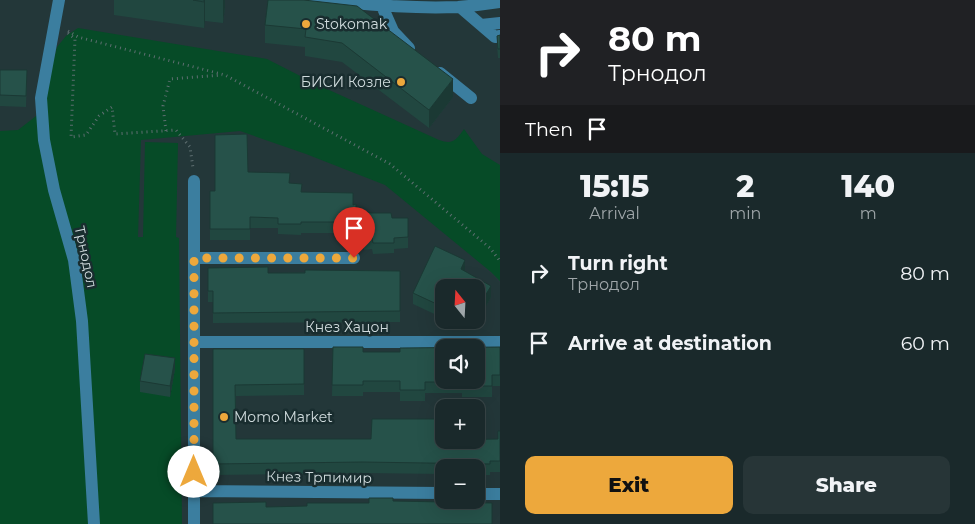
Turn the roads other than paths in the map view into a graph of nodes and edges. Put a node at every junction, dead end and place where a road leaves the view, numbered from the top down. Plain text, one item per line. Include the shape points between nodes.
1 (59, 0) edge
2 (315, 0) edge
3 (500, 2) edge
4 (382, 6) junction
5 (460, 7) junction
6 (500, 23) edge
7 (481, 25) junction
8 (500, 36) edge
9 (471, 98) dead end
10 (194, 180) road end
11 (194, 258) junction
12 (354, 258) dead end
13 (194, 342) junction
14 (500, 342) edge
15 (194, 490) junction
16 (435, 493) edge
17 (485, 494) edge
18 (500, 494) edge
19 (94, 524) edge
20 (194, 524) edge

1 - 19 street, Трнодол via 41,98 44,140 74,260 82,321
2 - 4 street
3 - 5 street
4 - 5 street
4 - 9 street via 393,31 406,45
5 - 7 street
6 - 7 street
7 - 8 street via 495,37
10 - 11 street
11 - 12 street
11 - 13 street
13 - 14 street, Кнез Хацон
13 - 15 street
15 - 16 street, Кнез Трпимир
15 - 20 street
17 - 18 street

